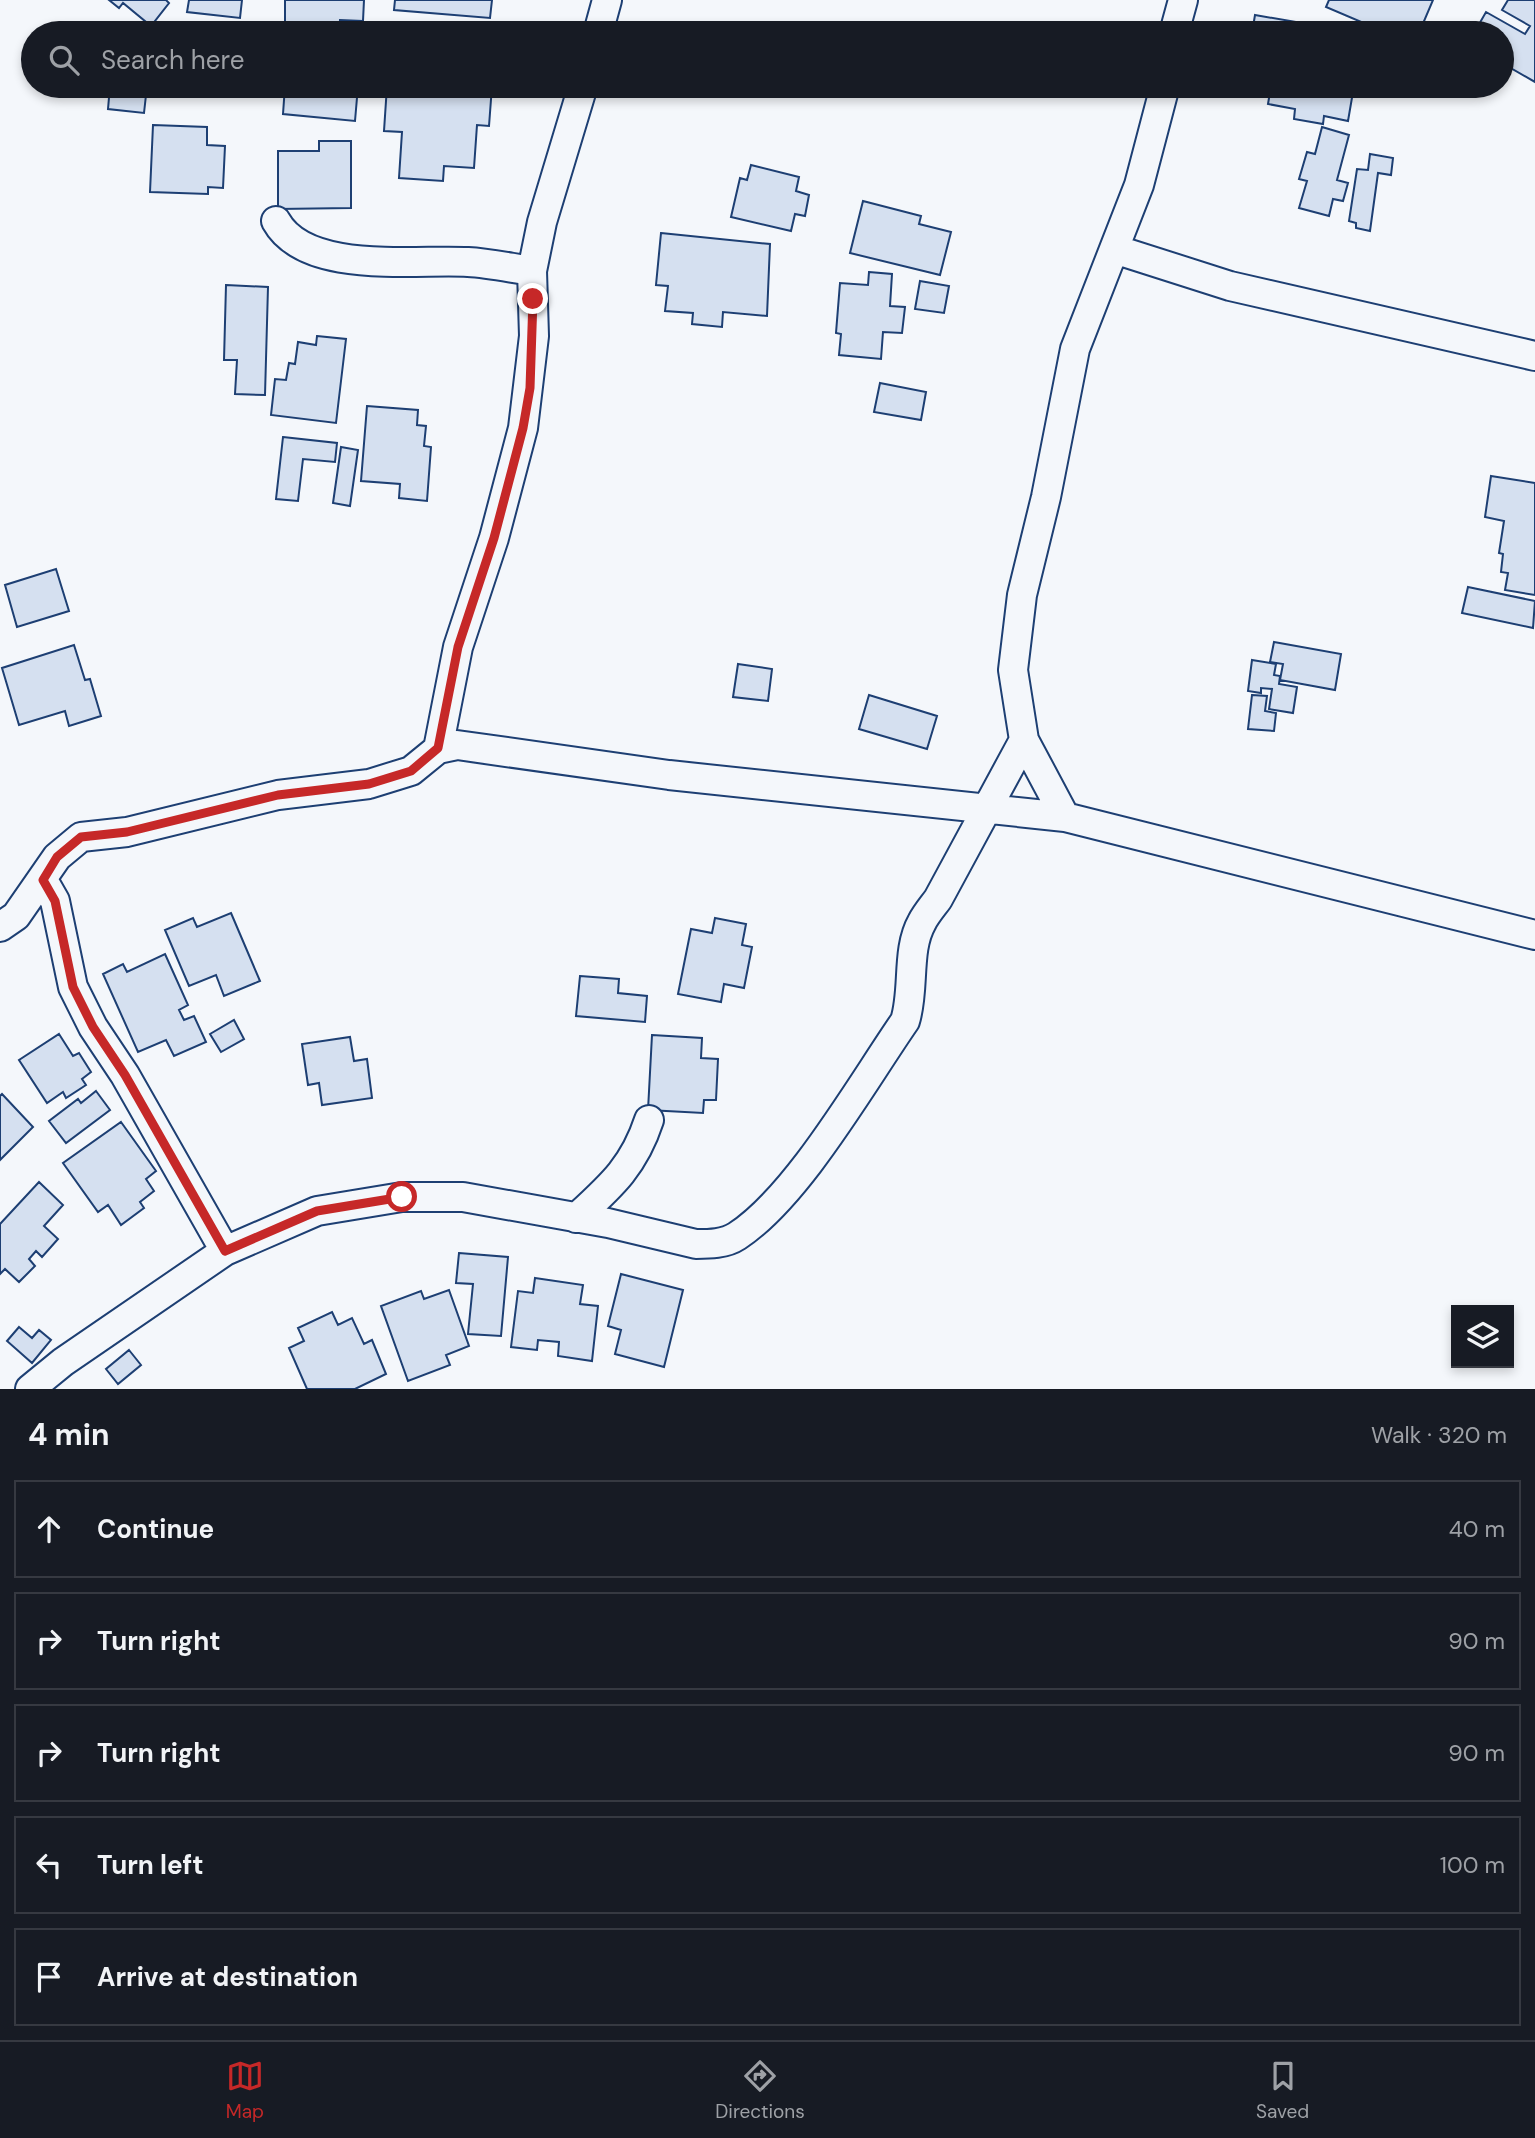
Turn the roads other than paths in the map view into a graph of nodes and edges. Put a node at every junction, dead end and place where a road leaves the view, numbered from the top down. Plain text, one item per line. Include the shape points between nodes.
1 (607, 0) edge
2 (1183, 0) edge
3 (601, 21) edge
4 (1177, 21) edge
5 (579, 98) edge
6 (1162, 98) edge
7 (276, 220) dead end
8 (1114, 249) junction
9 (532, 271) junction
10 (1535, 356) edge
11 (1024, 740) junction
12 (438, 748) junction
13 (986, 810) junction
14 (1065, 817) junction
15 (43, 880) junction
16 (0, 927) edge
17 (1535, 935) edge
18 (649, 1120) dead end
19 (576, 1218) junction
20 (225, 1251) junction
21 (30, 1389) edge

1 - 3 street
2 - 4 street
5 - 9 street
6 - 8 street via 1139,185
7 - 9 street via 291,241 349,259 468,262
8 - 10 street via 1230,286
8 - 11 street via 1075,349 1022,595 1013,670
9 - 12 street via 534,336 523,428 458,647
11 - 13 street
11 - 14 street
12 - 13 street via 485,747 566,762
12 - 15 street via 411,771 369,784 278,795 127,832 81,837 57,857
13 - 14 street
13 - 19 street via 921,923 905,1021 776,1200 736,1237 714,1244 672,1240
14 - 17 street
15 - 16 street via 16,916
15 - 20 street via 55,901 73,987
18 - 19 street via 634,1159
19 - 20 street via 476,1199 402,1197 317,1211
20 - 21 street

